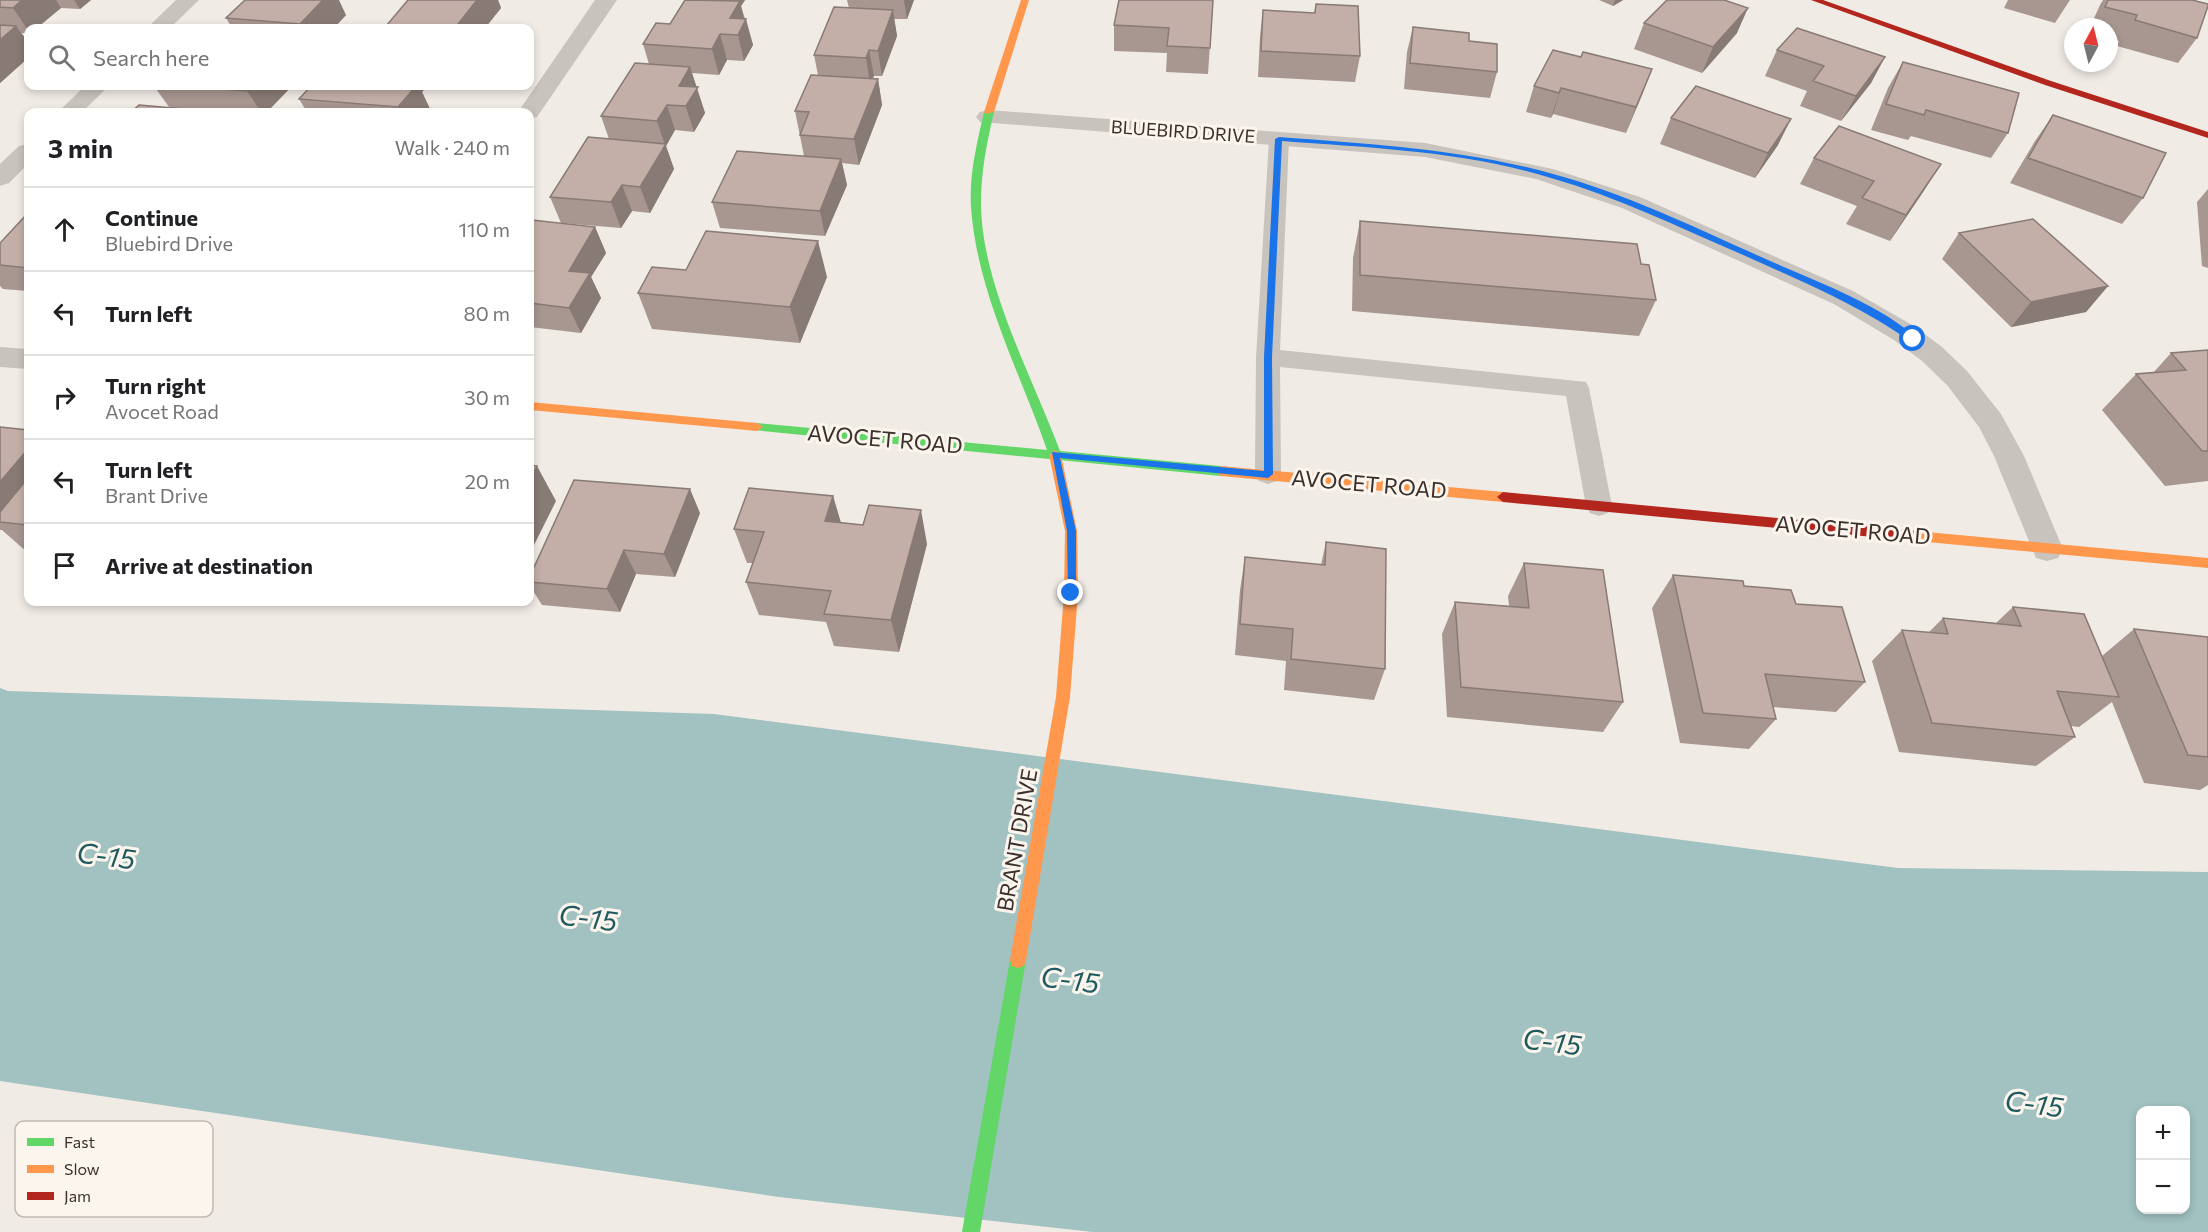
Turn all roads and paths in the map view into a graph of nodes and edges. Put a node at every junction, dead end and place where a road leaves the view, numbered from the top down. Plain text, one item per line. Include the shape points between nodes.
1 (188, 0) edge
2 (606, 0) edge
3 (1025, 0) edge
4 (1815, 0) edge
5 (162, 24) edge
6 (94, 90) edge
7 (73, 108) edge
8 (532, 108) edge
9 (988, 117) junction
10 (2208, 135) edge
11 (1279, 139) junction
12 (24, 155) edge
13 (0, 177) edge
14 (0, 357) edge
15 (1268, 357) junction
16 (24, 359) edge
17 (534, 406) edge
18 (1055, 454) junction
19 (1268, 474) junction
20 (1599, 506) junction
21 (2047, 549) junction
22 (2208, 563) edge
23 (971, 1232) edge

1 - 5 street
2 - 8 street
3 - 9 street, BRANT DRIVE
4 - 10 street
6 - 7 street
9 - 11 street, BLUEBIRD DRIVE
9 - 18 street, BRANT DRIVE via 977,171 978,230 985,272
11 - 15 lane
11 - 21 street, BLUEBIRD DRIVE via 1425,150 1552,176 1615,196 1847,299 1913,339 1938,359 1980,405 1996,430
12 - 13 street
14 - 16 street
15 - 19 lane
15 - 20 lane via 1577,388
17 - 18 street, AVOCET ROAD
18 - 19 street, AVOCET ROAD
18 - 23 street, BRANT DRIVE via 1071,531 1063,697
19 - 20 street, AVOCET ROAD
20 - 21 street, AVOCET ROAD
21 - 22 street, AVOCET ROAD

